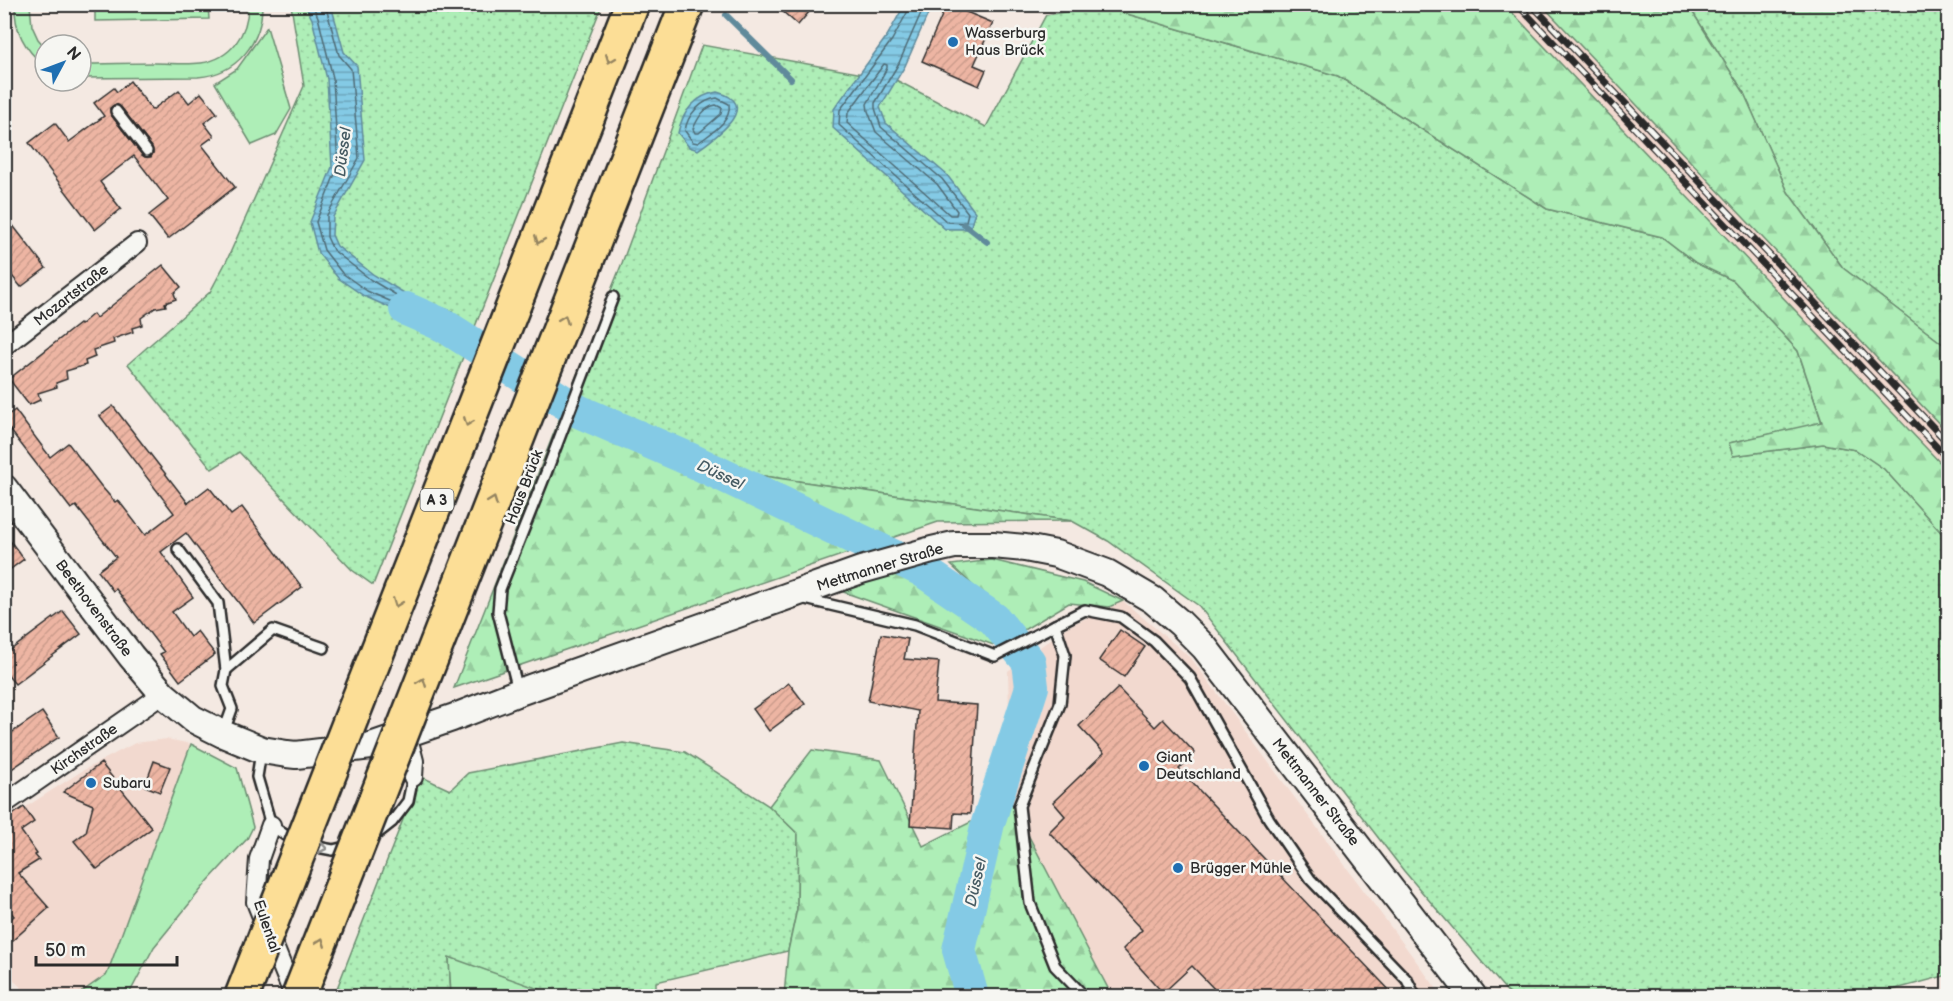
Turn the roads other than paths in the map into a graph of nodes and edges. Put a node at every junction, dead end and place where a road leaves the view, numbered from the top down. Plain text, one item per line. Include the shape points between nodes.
1 (632, 4) edge
2 (687, 4) edge
3 (116, 111) dead end
4 (147, 151) dead end
5 (137, 243) dead end
6 (613, 297) dead end
7 (4, 346) edge
8 (4, 488) edge
9 (178, 549) dead end
10 (790, 595) junction
11 (1055, 625) junction
12 (324, 648) dead end
13 (226, 670) junction
14 (519, 692) junction
15 (163, 694) junction
16 (194, 719) joint
17 (223, 734) junction
18 (407, 734) junction
19 (262, 750) junction
20 (413, 777) joint
21 (4, 804) edge
22 (272, 825) junction
23 (242, 996) edge
24 (294, 996) edge
25 (299, 996) edge
26 (1084, 996) edge
27 (1415, 996) edge
28 (1473, 996) edge

1 -> 23 highway, A 3, bridge
25 -> 2 highway, bridge
3 - 4 lane
5 - 7 street, Mozartstraße
6 - 14 lane, Haus Brück via 500,590 498,612
8 - 15 main road, Beethovenstraße
9 - 13 lane via 218,603
10 - 11 lane via 915,624 995,656
10 - 14 main road, Mettmanner Straße
10 - 28 main road, Mettmanner Straße via 932,550 954,545 993,545 1056,554 1107,573 1153,600 1205,648
11 - 26 lane via 1065,656 1060,704 1019,806 1030,903 1055,966
11 - 27 lane via 1085,610 1121,617 1154,641 1190,678 1269,819 1310,879 1407,980
12 - 13 lane via 273,630
13 - 17 lane via 223,686 232,710
14 - 18 main road, Mettmanner Straße
15 - 16 main road, Beethovenstraße
15 - 21 street, Kirchstraße
16 - 17 main road, Mettmanner Straße
17 - 19 main road, Mettmanner Straße
18 - 19 main road, Mettmanner Straße via 371,746 296,755
18 - 20 street via 414,762
19 - 22 lane via 257,777
22 -> 20 lane via 296,843 333,850 370,840 392,822 408,801
22 - 24 street, Eulental via 259,859 256,902

